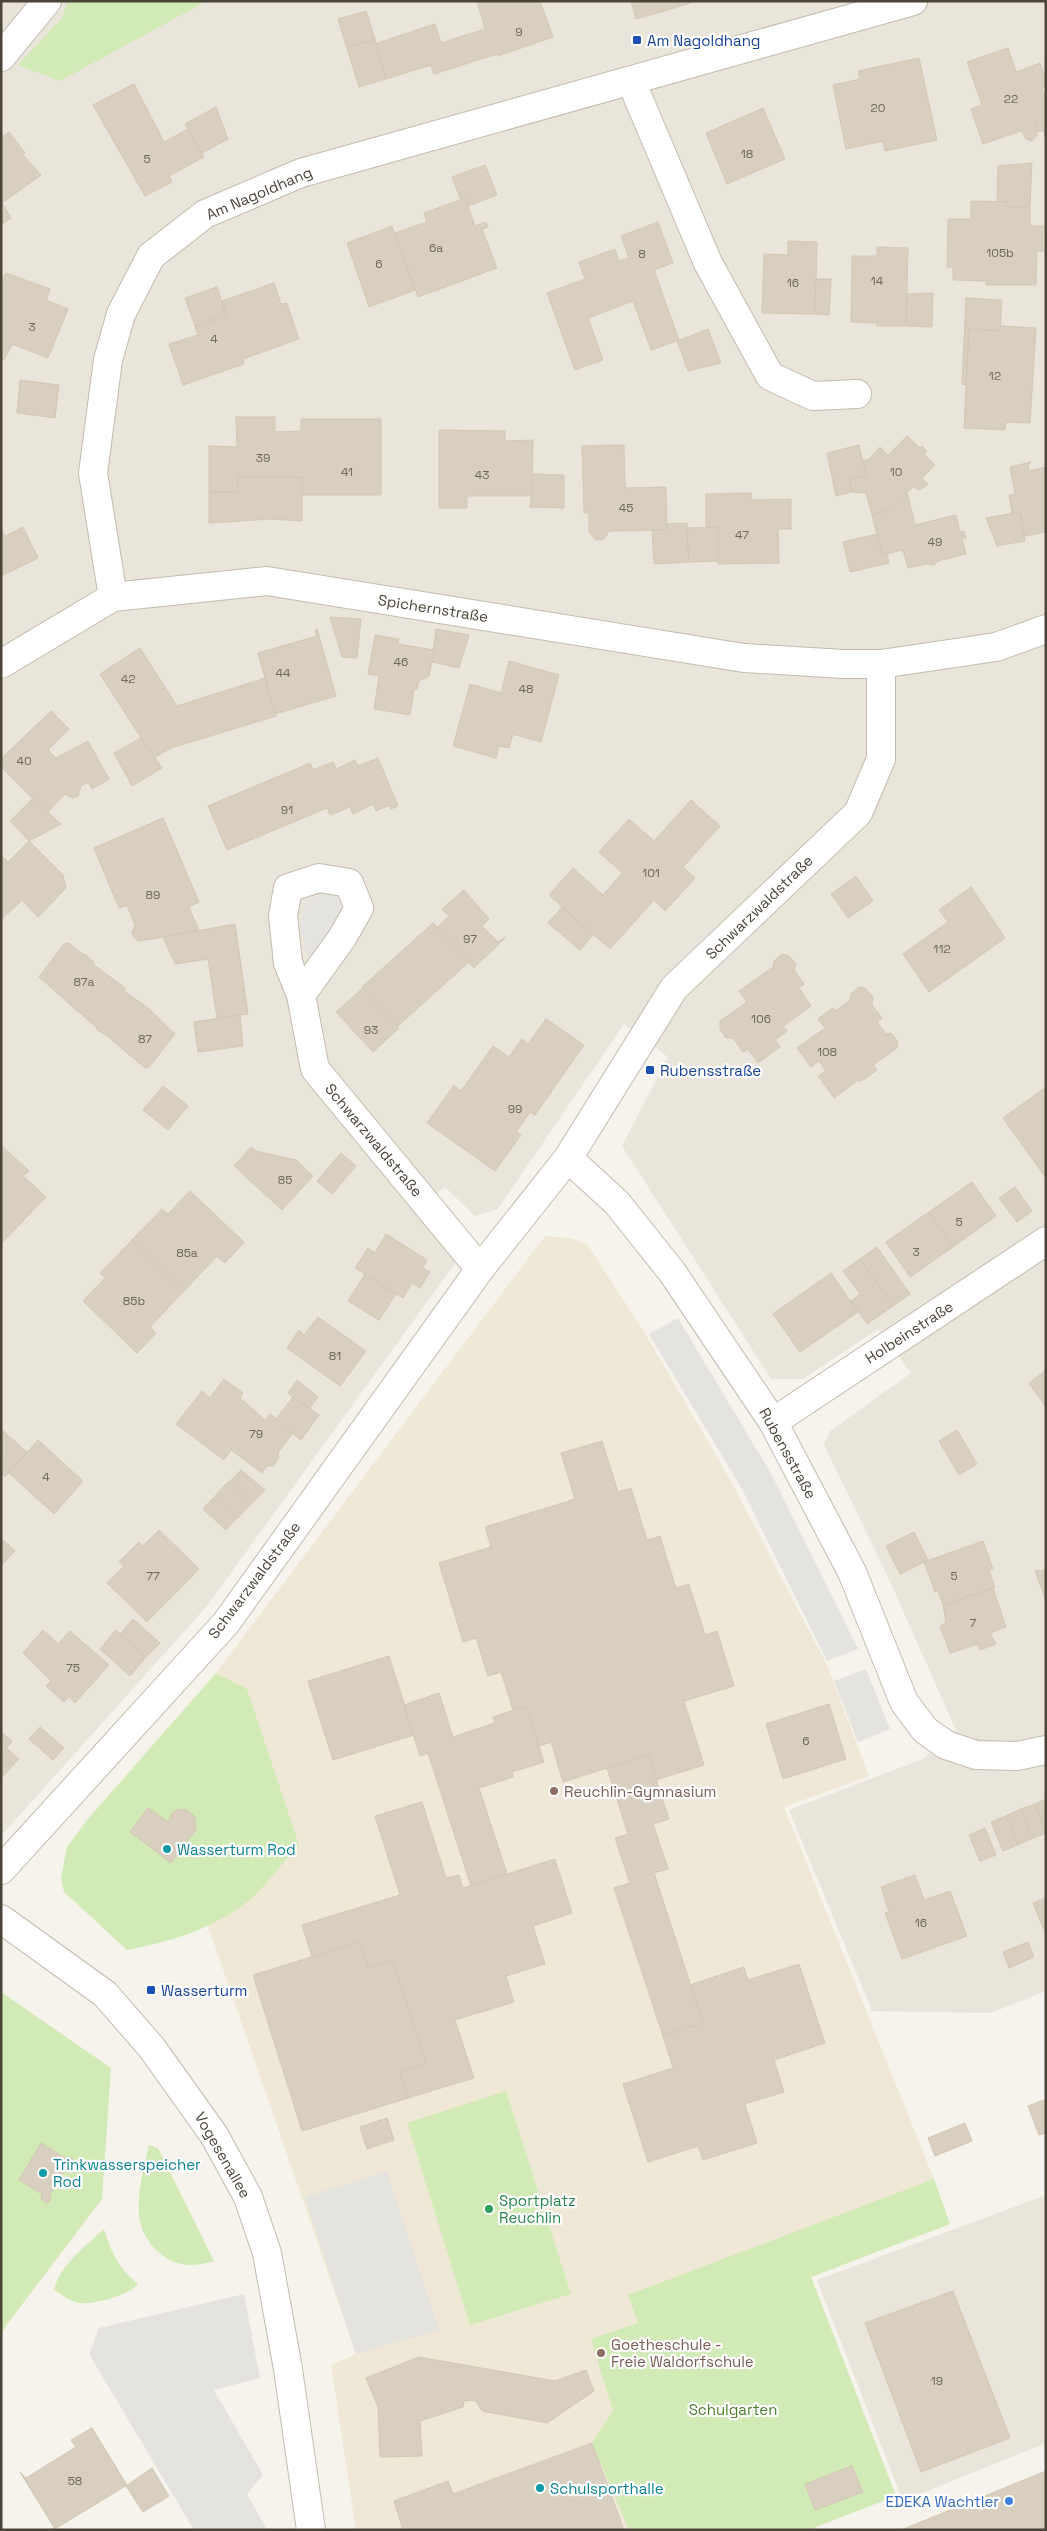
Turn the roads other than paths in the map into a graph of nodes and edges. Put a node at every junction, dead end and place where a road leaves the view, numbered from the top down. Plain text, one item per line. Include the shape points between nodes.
1 (47, 1) edge
2 (914, 1) edge
3 (1, 56) edge
4 (631, 82) junction
5 (857, 394) dead end
6 (113, 597) junction
7 (1046, 628) edge
8 (1, 664) edge
9 (881, 664) junction
10 (301, 995) dead end
11 (568, 1158) junction
12 (1046, 1241) edge
13 (480, 1269) junction
14 (773, 1422) junction
15 (1046, 1750) edge
16 (1, 1870) edge
17 (1, 1919) edge
18 (311, 2530) edge

1 - 3 street
2 - 4 street, Am Nagoldhang
4 - 5 street via 708,263 770,376 813,396
4 - 6 street, Am Nagoldhang via 301,173 205,214 151,256 121,314 108,360 93,473
6 - 8 street, Spichernstraße
6 - 9 street, Spichernstraße via 267,581 744,658
7 - 9 street via 996,647
9 - 11 street, Schwarzwaldstraße via 881,759 858,813 674,988
10 - 13 street, Schwarzwaldstraße via 315,1069
11 - 13 street, Schwarzwaldstraße
11 - 14 street, Rubensstraße via 617,1203 672,1272
12 - 14 street, Holbeinstraße
13 - 16 street, Schwarzwaldstraße via 226,1623
14 - 15 street, Rubensstraße via 852,1572 904,1702 925,1730 946,1745 976,1755 1017,1756
17 - 18 street, Vogesenallee via 105,1994 152,2048 214,2135 248,2197 269,2262

